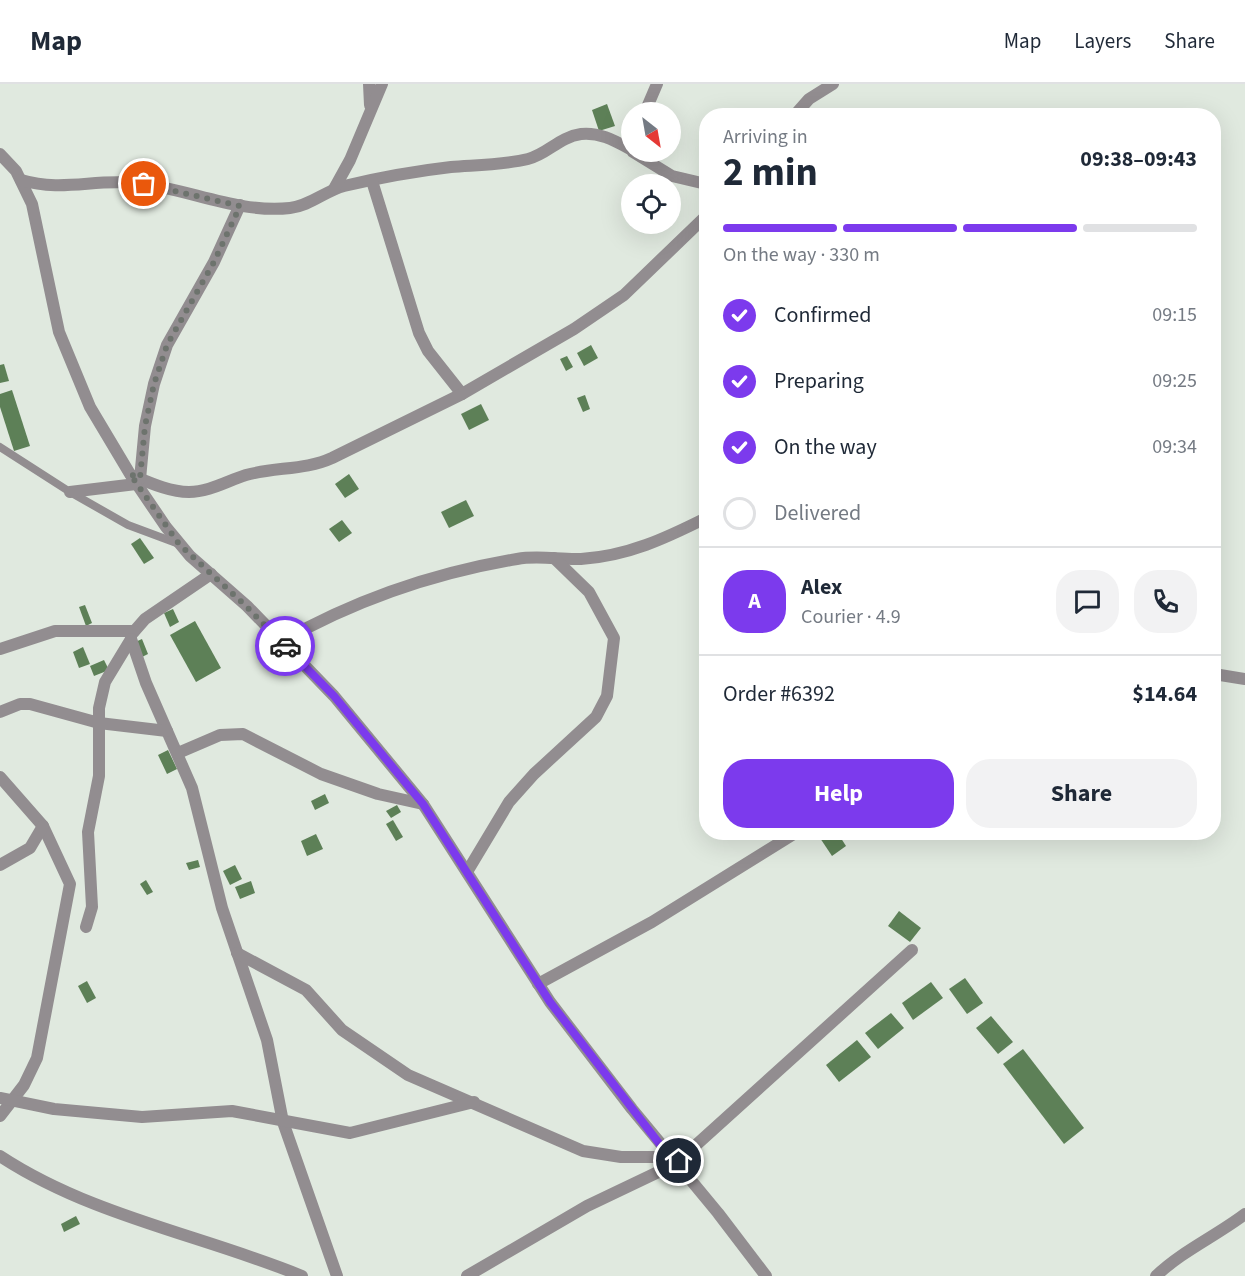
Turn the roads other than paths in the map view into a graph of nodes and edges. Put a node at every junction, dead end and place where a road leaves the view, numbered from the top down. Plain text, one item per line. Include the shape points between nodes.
1 (369, 84) edge
2 (382, 84) edge
3 (657, 84) edge
4 (833, 84) edge
5 (649, 102) edge
6 (370, 106) junction
7 (801, 108) edge
8 (621, 145) edge
9 (0, 154) edge
10 (650, 162) edge
11 (21, 180) junction
12 (372, 181) junction
13 (699, 182) edge
14 (334, 189) junction
15 (240, 206) junction
16 (699, 223) edge
17 (462, 394) junction
18 (0, 447) edge
19 (135, 479) junction
20 (70, 492) junction
21 (699, 522) edge
22 (179, 544) junction
23 (554, 558) junction
24 (211, 574) junction
25 (132, 635) junction
26 (281, 642) junction
27 (0, 648) edge
28 (1221, 675) edge
29 (1245, 679) edge
30 (0, 712) edge
31 (99, 723) junction
32 (167, 731) junction
33 (178, 753) junction
34 (0, 777) edge
35 (423, 804) junction
36 (43, 826) junction
37 (784, 840) edge
38 (0, 865) edge
39 (467, 872) junction
40 (86, 927) dead end
41 (912, 950) dead end
42 (237, 953) junction
43 (538, 984) junction
44 (6, 1099) edge
45 (475, 1102) junction
46 (0, 1116) edge
47 (283, 1122) junction
48 (0, 1156) edge
49 (672, 1161) junction
50 (1245, 1214) edge
51 (302, 1276) edge
52 (337, 1276) edge
53 (467, 1276) edge
54 (766, 1276) edge
55 (1156, 1276) edge

1 - 6 street
2 - 6 street
3 - 5 street
4 - 7 street
6 - 14 street via 350,160
8 - 12 street via 601,135 583,134 558,142 528,159 448,167
9 - 11 street
10 - 13 street via 672,176
11 - 15 street via 56,187 144,184
11 - 19 street via 32,204 64,349 90,406
12 - 14 street
12 - 17 street via 419,333 428,351
14 - 15 street via 296,207
15 - 19 street via 163,355
16 - 17 street via 624,295 536,353
17 - 19 street via 317,465 265,471 188,492
18 - 20 lane
19 - 20 street
19 - 22 street
20 - 22 lane via 128,525
21 - 23 street via 650,546 608,556
22 - 24 street
23 - 26 street via 516,559 416,581 364,601
23 - 39 street via 590,592 614,638 608,696 596,717 509,802
24 - 25 street via 145,619
24 - 26 street
25 - 27 street via 55,631
25 - 31 street via 105,682
25 - 32 street via 138,663
26 - 35 street via 334,696
28 - 29 street
30 - 31 street via 30,704
31 - 32 street
31 - 40 street via 99,776 88,832 92,907
32 - 33 street
33 - 35 street via 220,735 243,734 321,774 378,794
33 - 42 street via 192,788 213,878
34 - 36 street
35 - 39 street
36 - 38 street via 30,848
36 - 44 street via 70,884 37,1058
37 - 43 street via 652,922
39 - 43 street
41 - 49 street
42 - 45 street via 298,985 342,1030 408,1075
42 - 47 street via 267,1040
43 - 49 street
44 - 46 street
44 - 47 street via 54,1109 142,1117 232,1111
45 - 47 street via 350,1133
45 - 49 street via 583,1151
47 - 52 street
48 - 51 street via 45,1184
49 - 53 street
49 - 54 street
50 - 55 street

